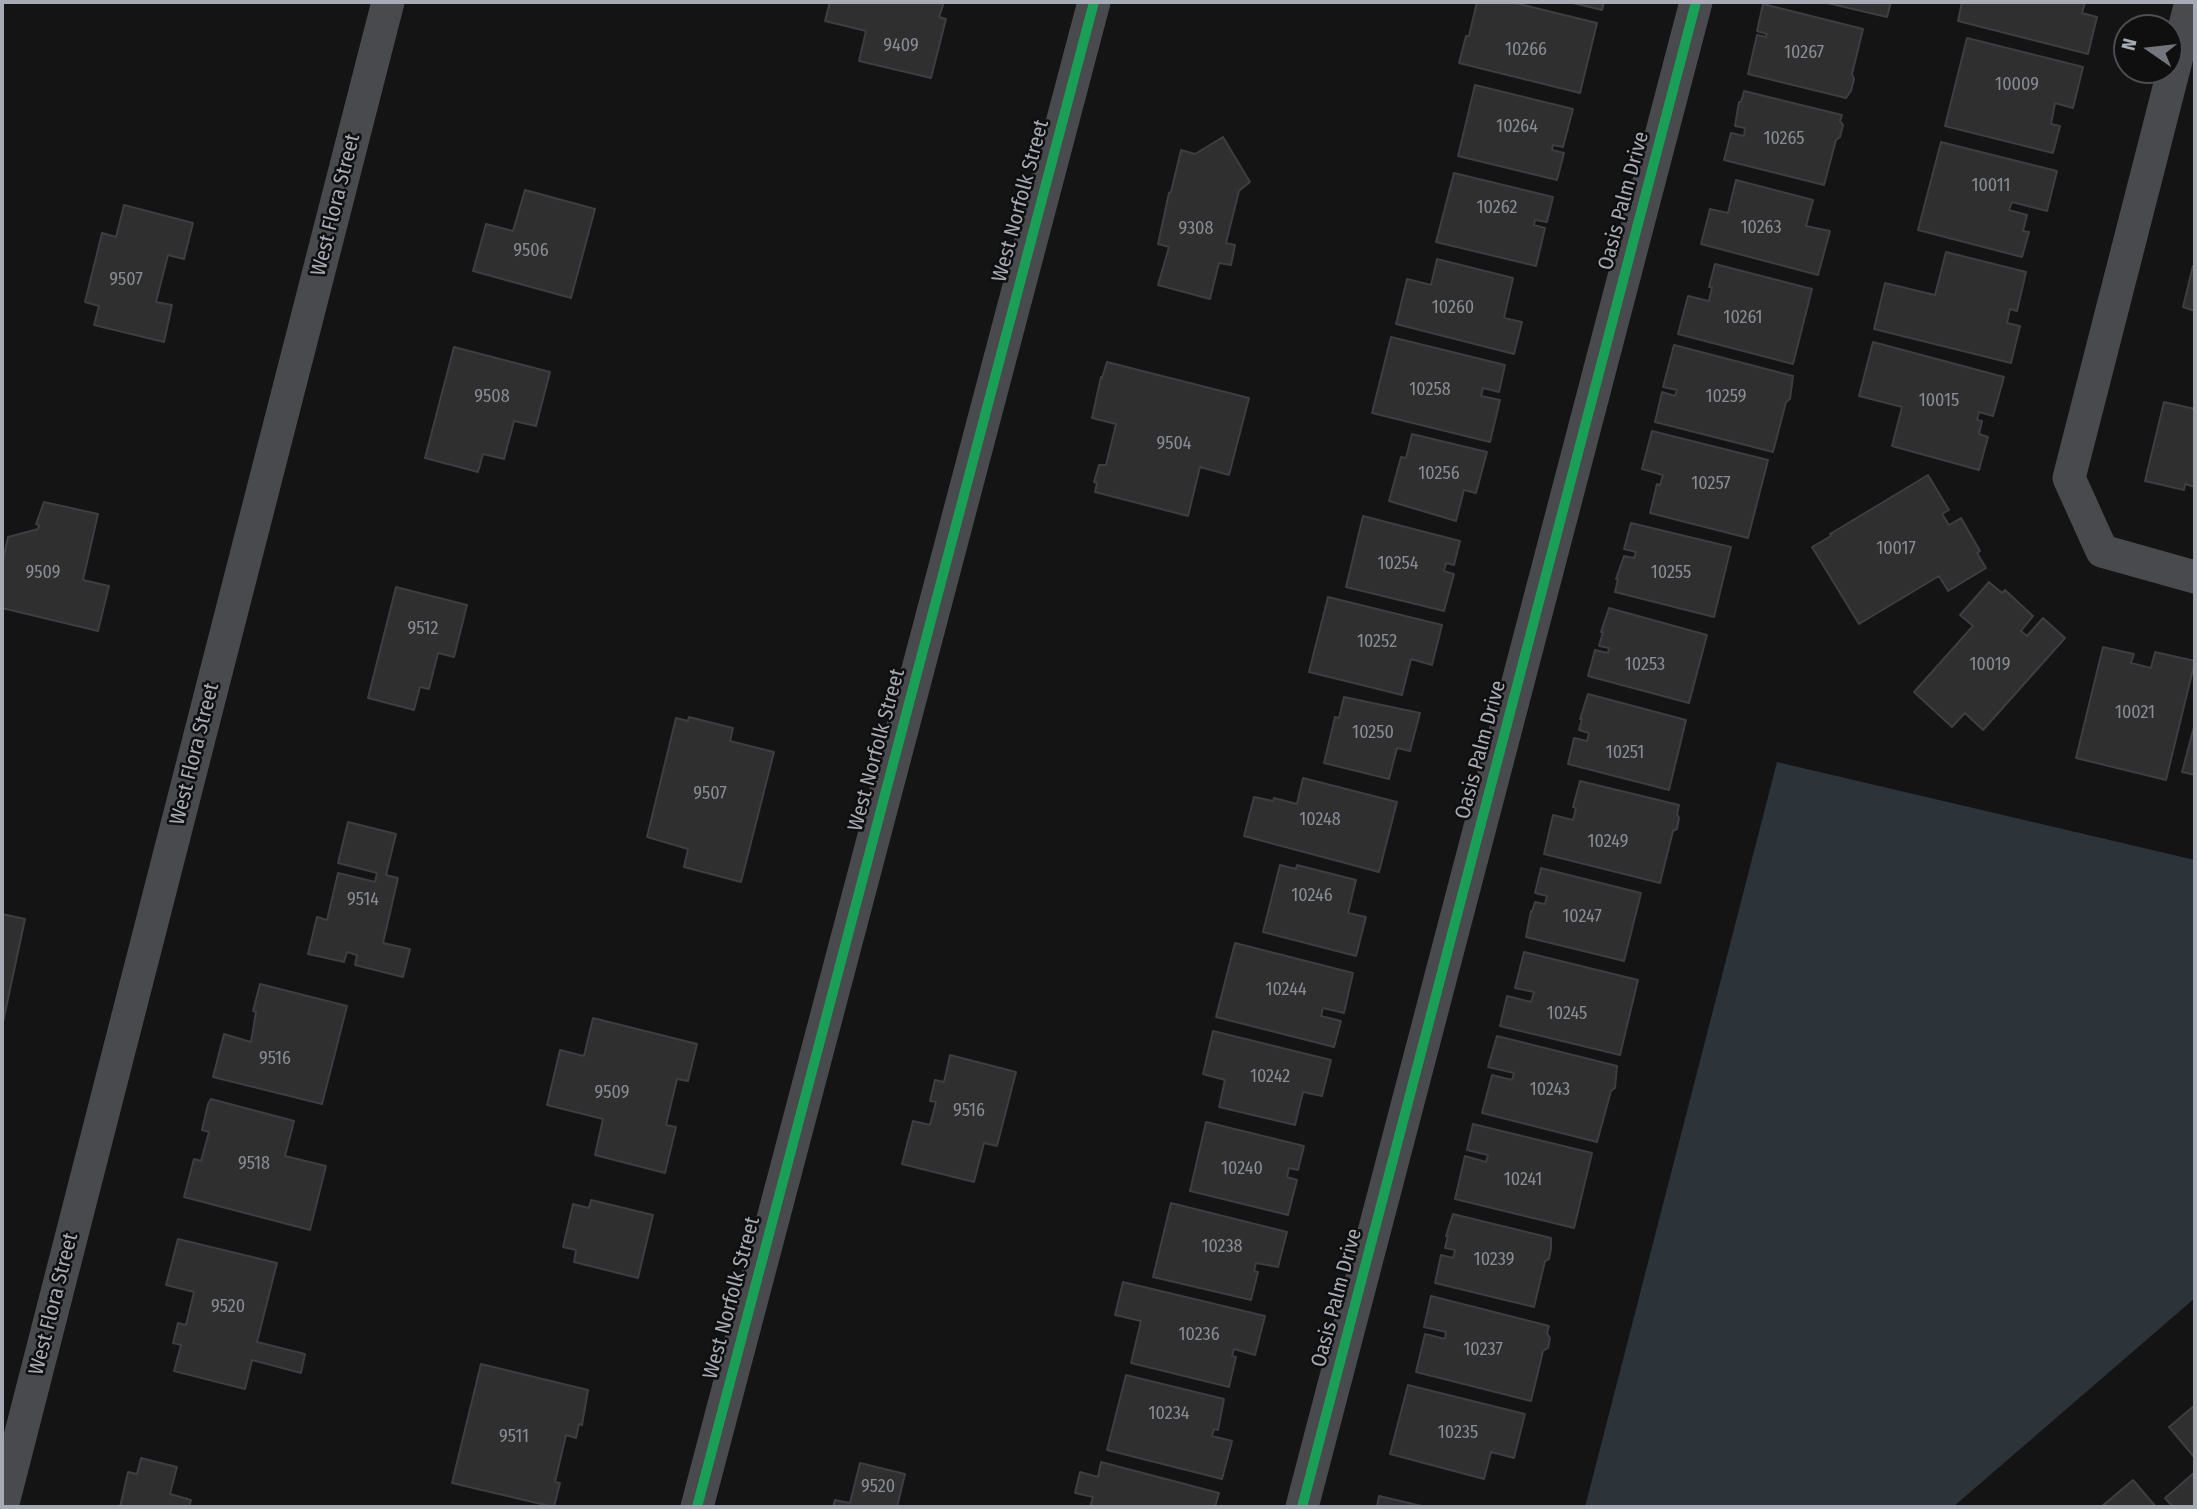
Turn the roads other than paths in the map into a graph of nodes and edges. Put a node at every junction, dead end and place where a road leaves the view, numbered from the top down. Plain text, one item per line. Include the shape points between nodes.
1 (388, 2) edge
2 (1094, 2) edge
3 (1696, 2) edge
4 (2191, 2) edge
5 (2195, 577) edge
6 (2, 1507) edge
7 (697, 1507) edge
8 (1302, 1507) edge

1 - 6 street, West Flora Street
2 - 7 street, West Norfolk Street
3 - 8 street, Oasis Palm Drive
4 - 5 street via 2069,478 2102,551

